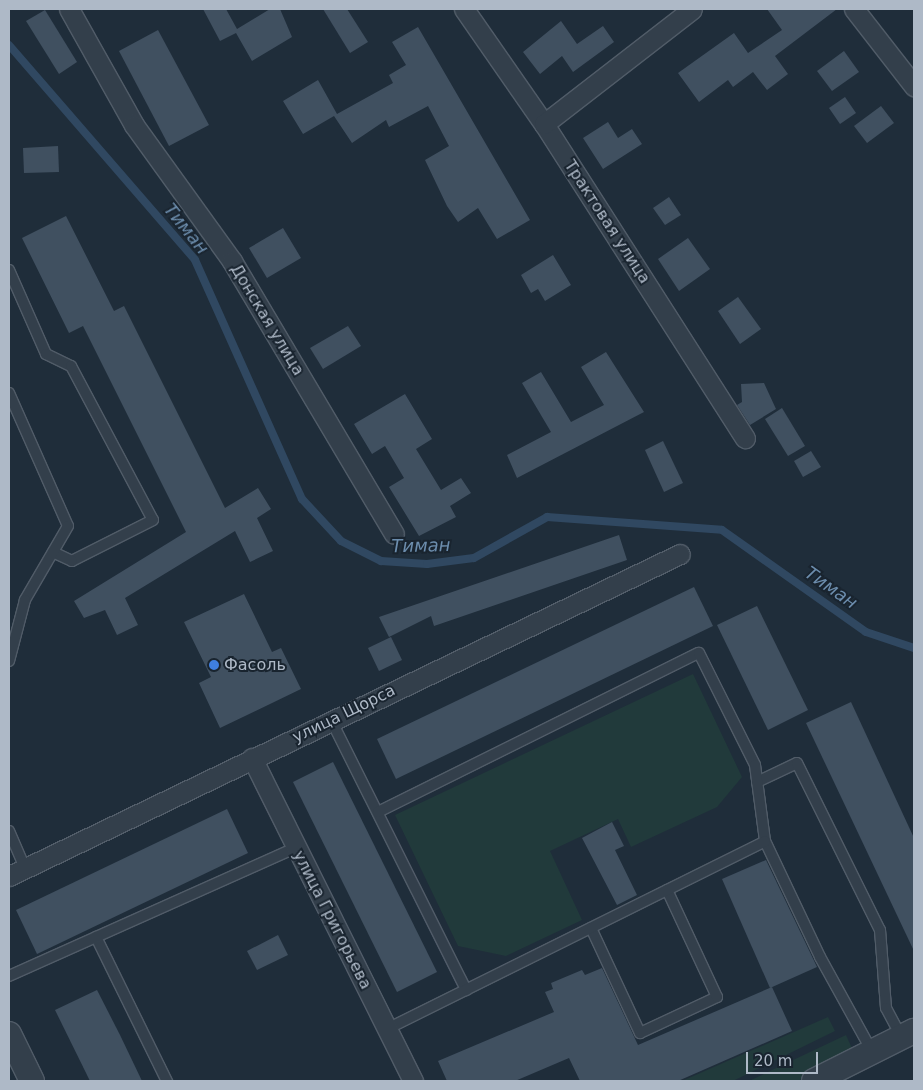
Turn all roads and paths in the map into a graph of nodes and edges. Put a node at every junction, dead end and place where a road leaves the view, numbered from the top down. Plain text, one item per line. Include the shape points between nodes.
1 (69, 9) edge
2 (464, 9) edge
3 (692, 9) edge
4 (854, 9) edge
5 (914, 86) edge
6 (544, 124) junction
7 (9, 270) edge
8 (9, 393) edge
9 (744, 438) dead end
10 (394, 534) dead end
11 (53, 552) junction
12 (680, 554) dead end
13 (9, 661) edge
14 (331, 720) junction
15 (252, 758) junction
16 (757, 782) junction
17 (378, 812) junction
18 (9, 831) edge
19 (765, 841) junction
20 (295, 848) junction
21 (17, 872) edge
22 (667, 890) junction
23 (591, 928) junction
24 (96, 937) junction
25 (9, 976) edge
26 (466, 990) junction
27 (387, 1029) junction
28 (9, 1034) edge
29 (908, 1035) edge
30 (873, 1054) junction
31 (838, 1076) edge
32 (32, 1081) edge
33 (167, 1081) edge
34 (412, 1081) edge
35 (814, 1081) edge

1 - 10 street, Донская улица via 134,125 232,261
2 - 6 street, Трактовая улица
3 - 6 street
4 - 5 street
6 - 9 street, Трактовая улица
7 - 11 lane via 46,354 71,366 153,520 72,560
8 - 11 lane via 68,526
11 - 13 lane via 25,600
12 - 14 street, улица Щорса
14 - 15 street, улица Щорса
14 - 17 lane
15 - 20 street, улица Григорьева
15 - 21 street, улица Щорса
16 - 17 lane via 755,765 699,652
16 - 19 lane
16 - 29 lane via 797,763 880,930 886,1008
17 - 26 lane
18 - 21 lane
19 - 22 lane
19 - 30 lane via 820,957
20 - 24 lane
20 - 27 street, улица Григорьева
22 - 23 lane
22 - 23 lane via 717,997 640,1032
23 - 26 lane
24 - 25 lane
24 - 33 lane
26 - 27 lane
27 - 34 street, улица Григорьева
28 - 32 street
29 - 30 street
30 - 31 street
31 - 35 street

